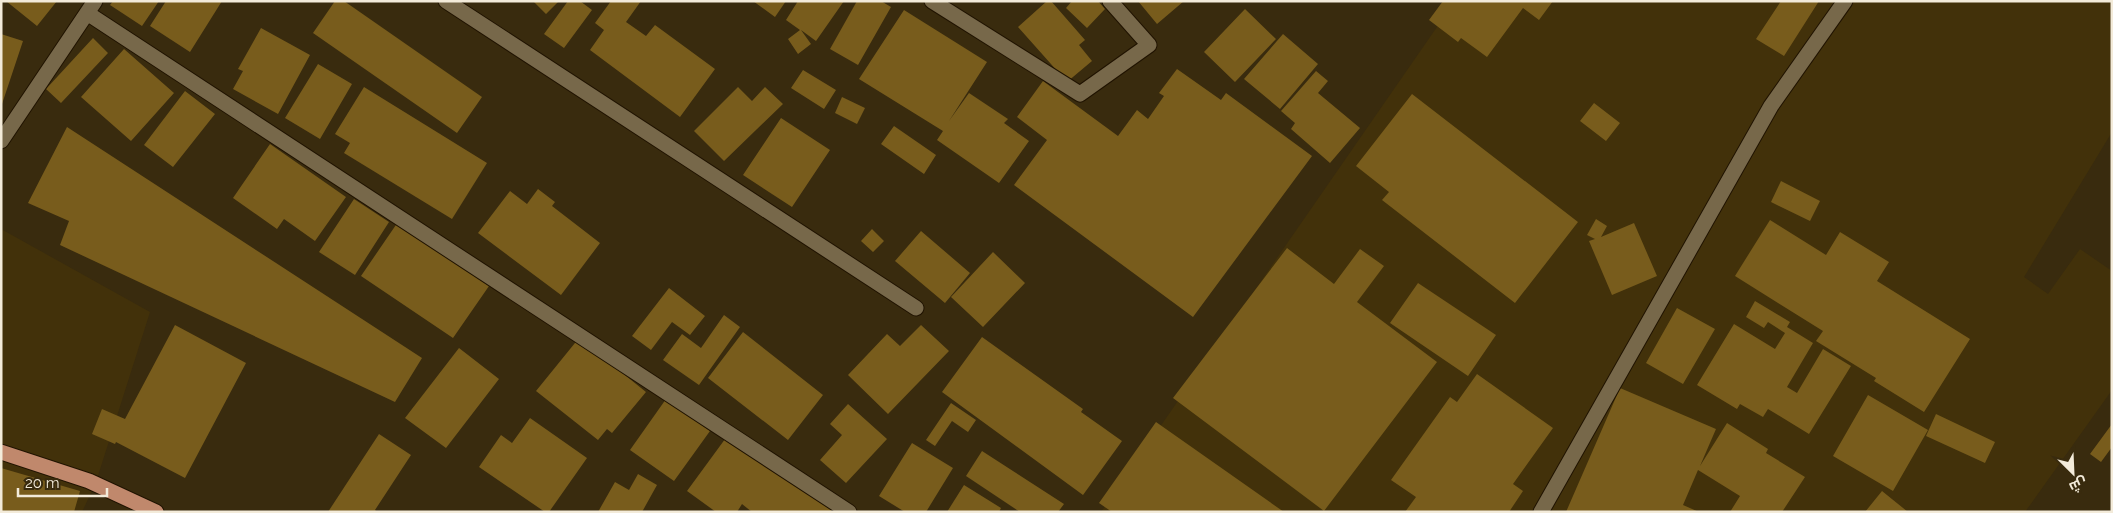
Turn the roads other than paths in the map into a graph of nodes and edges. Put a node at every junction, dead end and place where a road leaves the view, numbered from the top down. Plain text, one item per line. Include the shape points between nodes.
1 (446, 1) edge
2 (932, 1) edge
3 (1110, 1) edge
4 (1846, 1) edge
5 (91, 7) edge
6 (1, 140) edge
7 (916, 308) dead end
8 (1, 452) edge
9 (156, 512) edge
10 (849, 512) edge
11 (1541, 512) edge

1 - 7 street
2 - 3 street via 1080,94 1149,45
4 - 11 street via 1771,106
5 - 6 street
5 - 10 street
8 - 9 main road via 89,480

